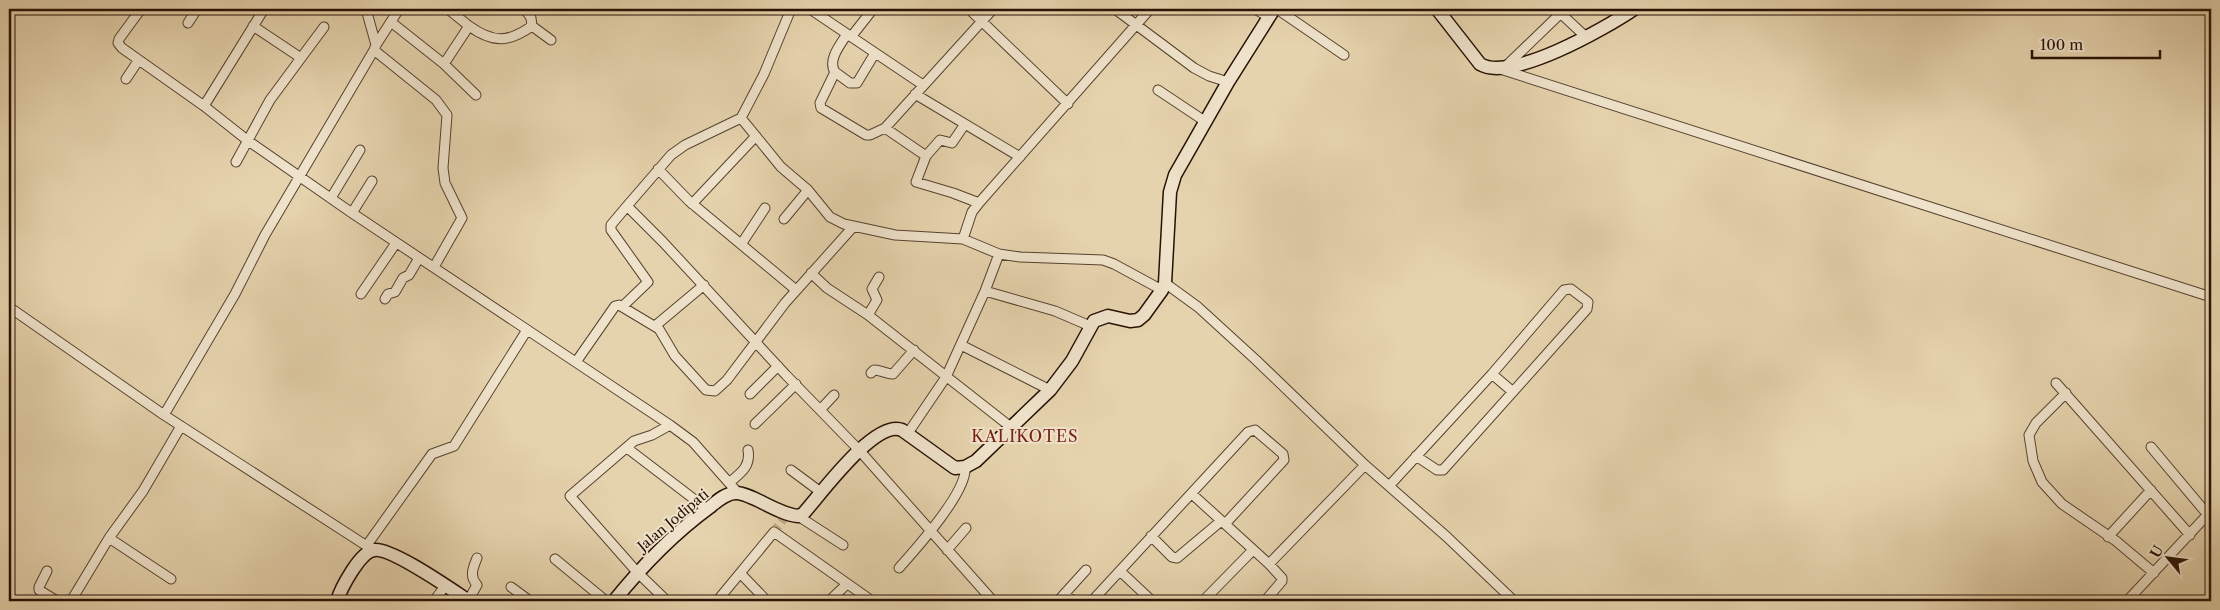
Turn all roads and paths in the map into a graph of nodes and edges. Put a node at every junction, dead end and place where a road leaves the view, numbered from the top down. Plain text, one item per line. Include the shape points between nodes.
1 (142, 9) edge
2 (197, 9) edge
3 (264, 9) edge
4 (366, 9) edge
5 (399, 9) edge
6 (448, 9) edge
7 (525, 9) edge
8 (791, 9) edge
9 (810, 9) edge
10 (874, 9) edge
11 (969, 9) edge
12 (993, 9) edge
13 (1115, 9) edge
14 (1150, 9) edge
15 (1255, 9) edge
16 (1438, 9) edge
17 (1634, 9) edge
18 (1559, 11) edge
19 (1273, 12) edge
20 (981, 21) junction
21 (391, 22) junction
22 (188, 23) dead end
23 (1136, 25) junction
24 (253, 26) junction
25 (469, 26) junction
26 (532, 26) junction
27 (324, 27) dead end
28 (849, 35) junction
29 (1586, 37) junction
30 (551, 40) dead end
31 (375, 47) junction
32 (875, 53) junction
33 (1344, 55) dead end
34 (301, 58) junction
35 (138, 61) junction
36 (444, 64) junction
37 (1502, 68) junction
38 (835, 72) junction
39 (126, 79) dead end
40 (1228, 82) junction
41 (923, 85) junction
42 (1158, 90) dead end
43 (915, 94) junction
44 (476, 95) dead end
45 (1068, 104) junction
46 (204, 106) junction
47 (741, 118) junction
48 (1206, 122) junction
49 (965, 124) junction
50 (885, 128) junction
51 (756, 136) junction
52 (247, 140) junction
53 (360, 150) dead end
54 (926, 156) junction
55 (1020, 158) junction
56 (236, 162) dead end
57 (658, 170) junction
58 (300, 176) junction
59 (372, 181) dead end
60 (808, 190) junction
61 (331, 198) junction
62 (979, 203) junction
63 (692, 204) junction
64 (627, 206) junction
65 (765, 208) dead end
66 (352, 213) junction
67 (784, 219) dead end
68 (853, 227) junction
69 (963, 239) junction
70 (396, 242) junction
71 (742, 243) junction
72 (999, 254) junction
73 (419, 258) junction
74 (434, 267) junction
75 (812, 273) junction
76 (879, 277) dead end
77 (704, 285) junction
78 (1164, 286) junction
79 (796, 290) junction
80 (985, 291) junction
81 (361, 294) dead end
82 (2211, 297) edge
83 (386, 299) dead end
84 (622, 306) junction
85 (9, 307) edge
86 (868, 315) junction
87 (655, 326) junction
88 (1090, 326) junction
89 (527, 330) junction
90 (756, 340) junction
91 (961, 345) junction
92 (914, 350) junction
93 (576, 362) junction
94 (778, 366) junction
95 (871, 373) dead end
96 (1492, 374) junction
97 (946, 377) junction
98 (2056, 383) dead end
99 (796, 384) junction
100 (1050, 390) junction
101 (1513, 392) junction
102 (2066, 393) junction
103 (750, 394) dead end
104 (834, 394) dead end
105 (820, 410) junction
106 (164, 416) junction
107 (754, 424) dead end
108 (670, 425) junction
109 (182, 426) junction
110 (1012, 428) junction
111 (908, 433) junction
112 (2151, 446) dead end
113 (627, 448) junction
114 (748, 450) dead end
115 (859, 450) junction
116 (1416, 456) junction
117 (1365, 465) junction
118 (965, 467) junction
119 (792, 470) dead end
120 (1389, 486) junction
121 (734, 488) junction
122 (2150, 490) junction
123 (822, 493) junction
124 (1192, 494) junction
125 (707, 509) junction
126 (2209, 513) edge
127 (798, 516) junction
128 (1223, 522) junction
129 (966, 528) dead end
130 (930, 532) junction
131 (2190, 535) junction
132 (1152, 536) junction
133 (2108, 537) junction
134 (109, 538) junction
135 (843, 546) dead end
136 (370, 547) junction
137 (947, 550) junction
138 (1253, 550) junction
139 (477, 558) dead end
140 (555, 559) dead end
141 (1269, 564) junction
142 (900, 568) dead end
143 (1086, 570) dead end
144 (1120, 571) junction
145 (47, 572) dead end
146 (637, 572) junction
147 (740, 573) junction
148 (2154, 573) junction
149 (171, 579) dead end
150 (848, 584) junction
151 (445, 586) junction
152 (511, 587) dead end
153 (472, 594) edge
154 (1065, 594) junction
155 (57, 601) edge
156 (71, 601) edge
157 (337, 601) edge
158 (434, 601) edge
159 (530, 601) edge
160 (606, 601) edge
161 (614, 601) edge
162 (667, 601) edge
163 (717, 601) edge
164 (767, 601) edge
165 (829, 601) edge
166 (872, 601) edge
167 (993, 601) edge
168 (1058, 601) edge
169 (1073, 601) edge
170 (1092, 601) edge
171 (1152, 601) edge
172 (1203, 601) edge
173 (1265, 601) edge
174 (1514, 601) edge
175 (2127, 601) edge

1 - 35 street via 118,43
2 - 22 street
3 - 24 street
4 - 31 street
5 - 21 street
6 - 25 street
7 - 26 street
8 - 47 street via 764,74
9 - 28 street
10 - 28 street
11 - 20 street
12 - 20 street
13 - 23 street
14 - 23 street
15 - 19 street
16 - 37 street via 1480,64 1487,68
17 - 29 street
18 - 29 street
18 - 37 street
19 - 33 street
19 - 40 street
20 - 41 street
20 - 45 street
21 - 31 street
21 - 36 street
23 - 40 street via 1194,68
23 - 45 street
24 - 34 street
24 - 46 street
25 - 26 street via 491,38 505,39 512,39
25 - 36 street
26 - 30 street
27 - 34 street
28 - 32 street
28 - 38 street via 832,61
29 - 37 street via 1550,55
31 - 58 street
31 - 74 street via 436,100 447,115 445,183 462,218
32 - 38 street via 858,83 850,83
32 - 41 street
34 - 52 street via 270,100
35 - 39 street
35 - 46 street
36 - 44 street
37 - 82 street
38 - 50 street via 820,103 821,108 863,134 870,135
40 - 48 street
41 - 43 street
42 - 48 street
43 - 49 street
43 - 50 street
45 - 55 street
46 - 52 street
47 - 51 street
47 - 57 street via 685,145
48 - 78 street via 1172,184
49 - 54 street via 954,141 937,141
49 - 55 street
50 - 54 street
51 - 60 street via 774,159
51 - 63 street
52 - 56 street
52 - 58 street
53 - 61 street
54 - 62 street via 916,182
55 - 62 street
57 - 63 street
57 - 64 street
58 - 61 street
58 - 106 street
59 - 66 street
60 - 67 street
60 - 68 street via 830,216
61 - 66 street
62 - 69 street via 972,212
63 - 71 street
64 - 77 street
64 - 84 street via 611,225 611,230 648,282
65 - 71 street
66 - 70 street
68 - 69 street via 912,237
68 - 75 street
69 - 72 street
70 - 73 street
70 - 81 street
71 - 79 street
72 - 78 street via 1020,258 1103,260
72 - 80 street
73 - 74 street
73 - 83 street via 409,275
74 - 89 street
75 - 79 street
75 - 86 street via 827,288
76 - 86 street via 872,289 877,300
77 - 87 street
77 - 90 street
78 - 88 street via 1138,320 1130,322 1108,316 1098,318
78 - 117 street via 1198,307
79 - 90 street
80 - 88 street via 1055,311
80 - 91 street
84 - 87 street
84 - 93 street via 615,306
85 - 106 street
86 - 92 street
87 - 90 street via 675,356 709,392 727,380
88 - 100 street via 1072,361
89 - 93 street
89 - 136 street via 454,446 432,454
90 - 94 street
91 - 97 street
91 - 100 street
92 - 95 street via 893,374 879,370
92 - 97 street
93 - 108 street
94 - 99 street
94 - 103 street
96 - 101 street
96 - 101 street via 1564,290 1570,288 1588,302 1587,309
96 - 116 street
97 - 110 street
97 - 111 street
98 - 102 street
99 - 105 street
99 - 107 street
100 - 110 street
101 - 116 street via 1443,470 1437,470
102 - 122 street
102 - 133 street via 2031,431 2029,440 2033,461 2051,495
104 - 105 street
105 - 115 street
106 - 109 street
108 - 113 street via 639,438
108 - 121 street via 693,442
109 - 134 street via 143,491
109 - 136 street
110 - 118 street
111 - 115 street via 891,428
111 - 118 street via 949,465
112 - 126 street
113 - 125 street
113 - 146 street via 570,497
114 - 121 street via 747,466
115 - 123 street
115 - 130 street
116 - 120 street
117 - 120 street
117 - 141 street
118 - 130 street via 963,484
119 - 123 street
120 - 174 street
121 - 125 street, Jalan Jodipati
121 - 127 street via 773,508
122 - 131 street
122 - 133 street
123 - 127 street
124 - 128 street
124 - 128 street via 1250,431 1257,432 1283,454 1284,460
124 - 132 street
125 - 146 street, Jalan Jodipati
126 - 131 street
127 - 135 street
128 - 132 street via 1177,558 1172,557
128 - 138 street
129 - 137 street
130 - 137 street
130 - 142 street
131 - 148 street
132 - 144 street
133 - 148 street
134 - 149 street
134 - 156 street
136 - 151 street via 386,551
136 - 157 street via 348,577
137 - 167 street
138 - 141 street
138 - 172 street
139 - 153 street via 472,573
140 - 160 street
141 - 173 street via 1282,581
143 - 154 street
144 - 170 street
144 - 171 street
145 - 155 street via 39,589
146 - 161 street, Jalan Jodipati
146 - 162 street
147 - 150 street via 774,532
147 - 163 street
147 - 164 street
148 - 175 street
150 - 165 street
150 - 166 street
151 - 153 street
151 - 158 street
152 - 159 street
154 - 168 street
154 - 169 street

